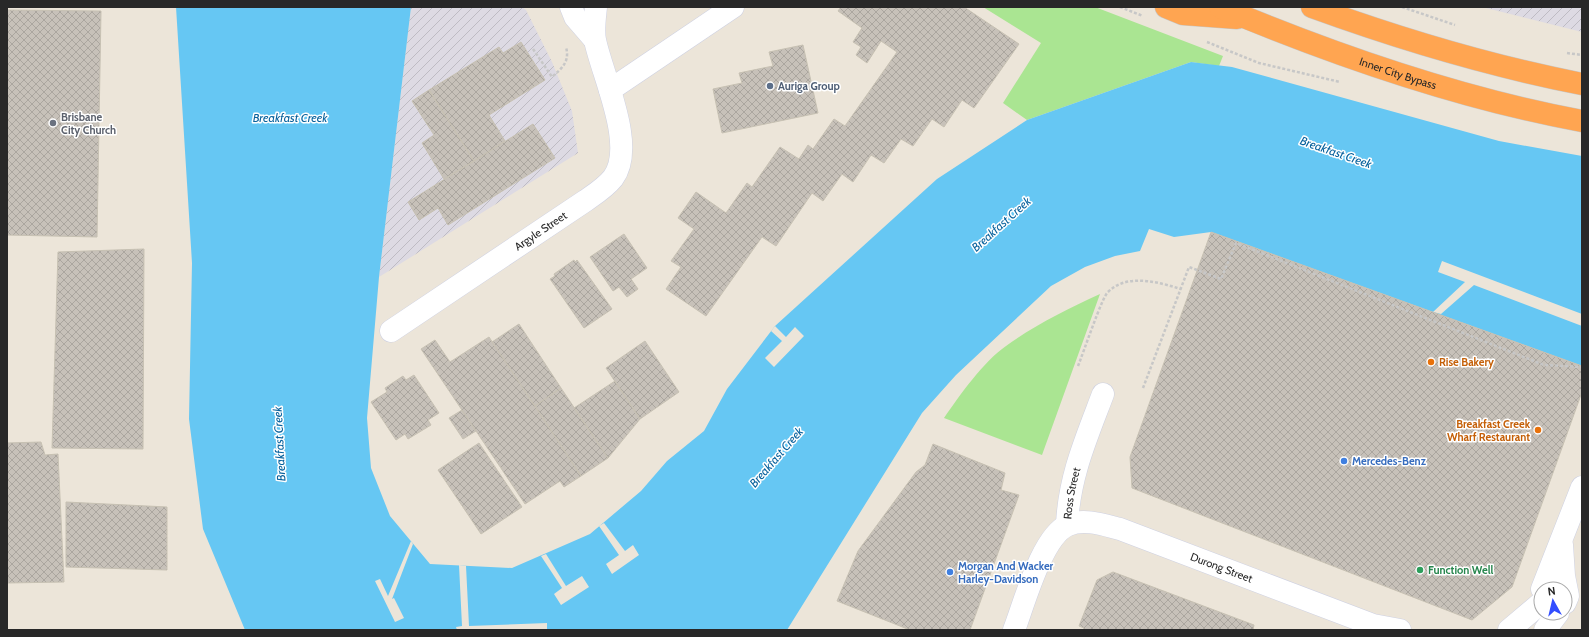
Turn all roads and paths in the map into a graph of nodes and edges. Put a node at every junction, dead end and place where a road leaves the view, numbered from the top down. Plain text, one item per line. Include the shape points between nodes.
1 (571, 7) edge
2 (596, 7) edge
3 (733, 7) edge
4 (1166, 7) edge
5 (1220, 7) edge
6 (1312, 7) edge
7 (1402, 7) edge
8 (1247, 18) junction
9 (1454, 25) dead end
10 (594, 39) junction
11 (566, 45) dead end
12 (533, 49) dead end
13 (1582, 84) edge
14 (610, 90) junction
15 (1582, 120) edge
16 (1181, 290) junction
17 (391, 331) dead end
18 (1078, 366) dead end
19 (1582, 367) edge
20 (1143, 388) dead end
21 (1103, 394) dead end
22 (1582, 487) edge
23 (1068, 525) junction
24 (1562, 540) junction
25 (1545, 581) edge
26 (1565, 581) edge
27 (1533, 610) edge
28 (1551, 621) edge
29 (1377, 628) edge
30 (1014, 630) edge
31 (1400, 630) edge
32 (1509, 630) edge
33 (1544, 630) edge

1 - 10 street, Argyle Street via 575,17
2 - 10 street, Argyle Street
3 - 14 street
4 - 8 highway via 1183,14
5 - 8 highway, Inner City Bypass
6 - 13 highway via 1429,47
7 - 9 path
8 - 15 highway, Inner City Bypass via 1450,90
10 - 14 street, Argyle Street
11 - 12 path via 568,52 565,65 552,77
14 - 17 street, Argyle Street via 622,147 620,163 614,177 603,189
16 - 18 path via 1162,283 1120,283 1107,293
16 - 19 path via 1189,267 1221,279 1236,243 1544,365
16 - 20 path
21 - 23 street, Ross Street via 1076,466 1068,500
22 - 24 street
23 - 29 street, Durong Street via 1092,522 1120,529
23 - 30 street, Ross Street via 1055,534 1044,550
24 - 25 street
24 - 26 street
27 - 32 street
28 - 33 street
29 - 31 street, Durong Street

